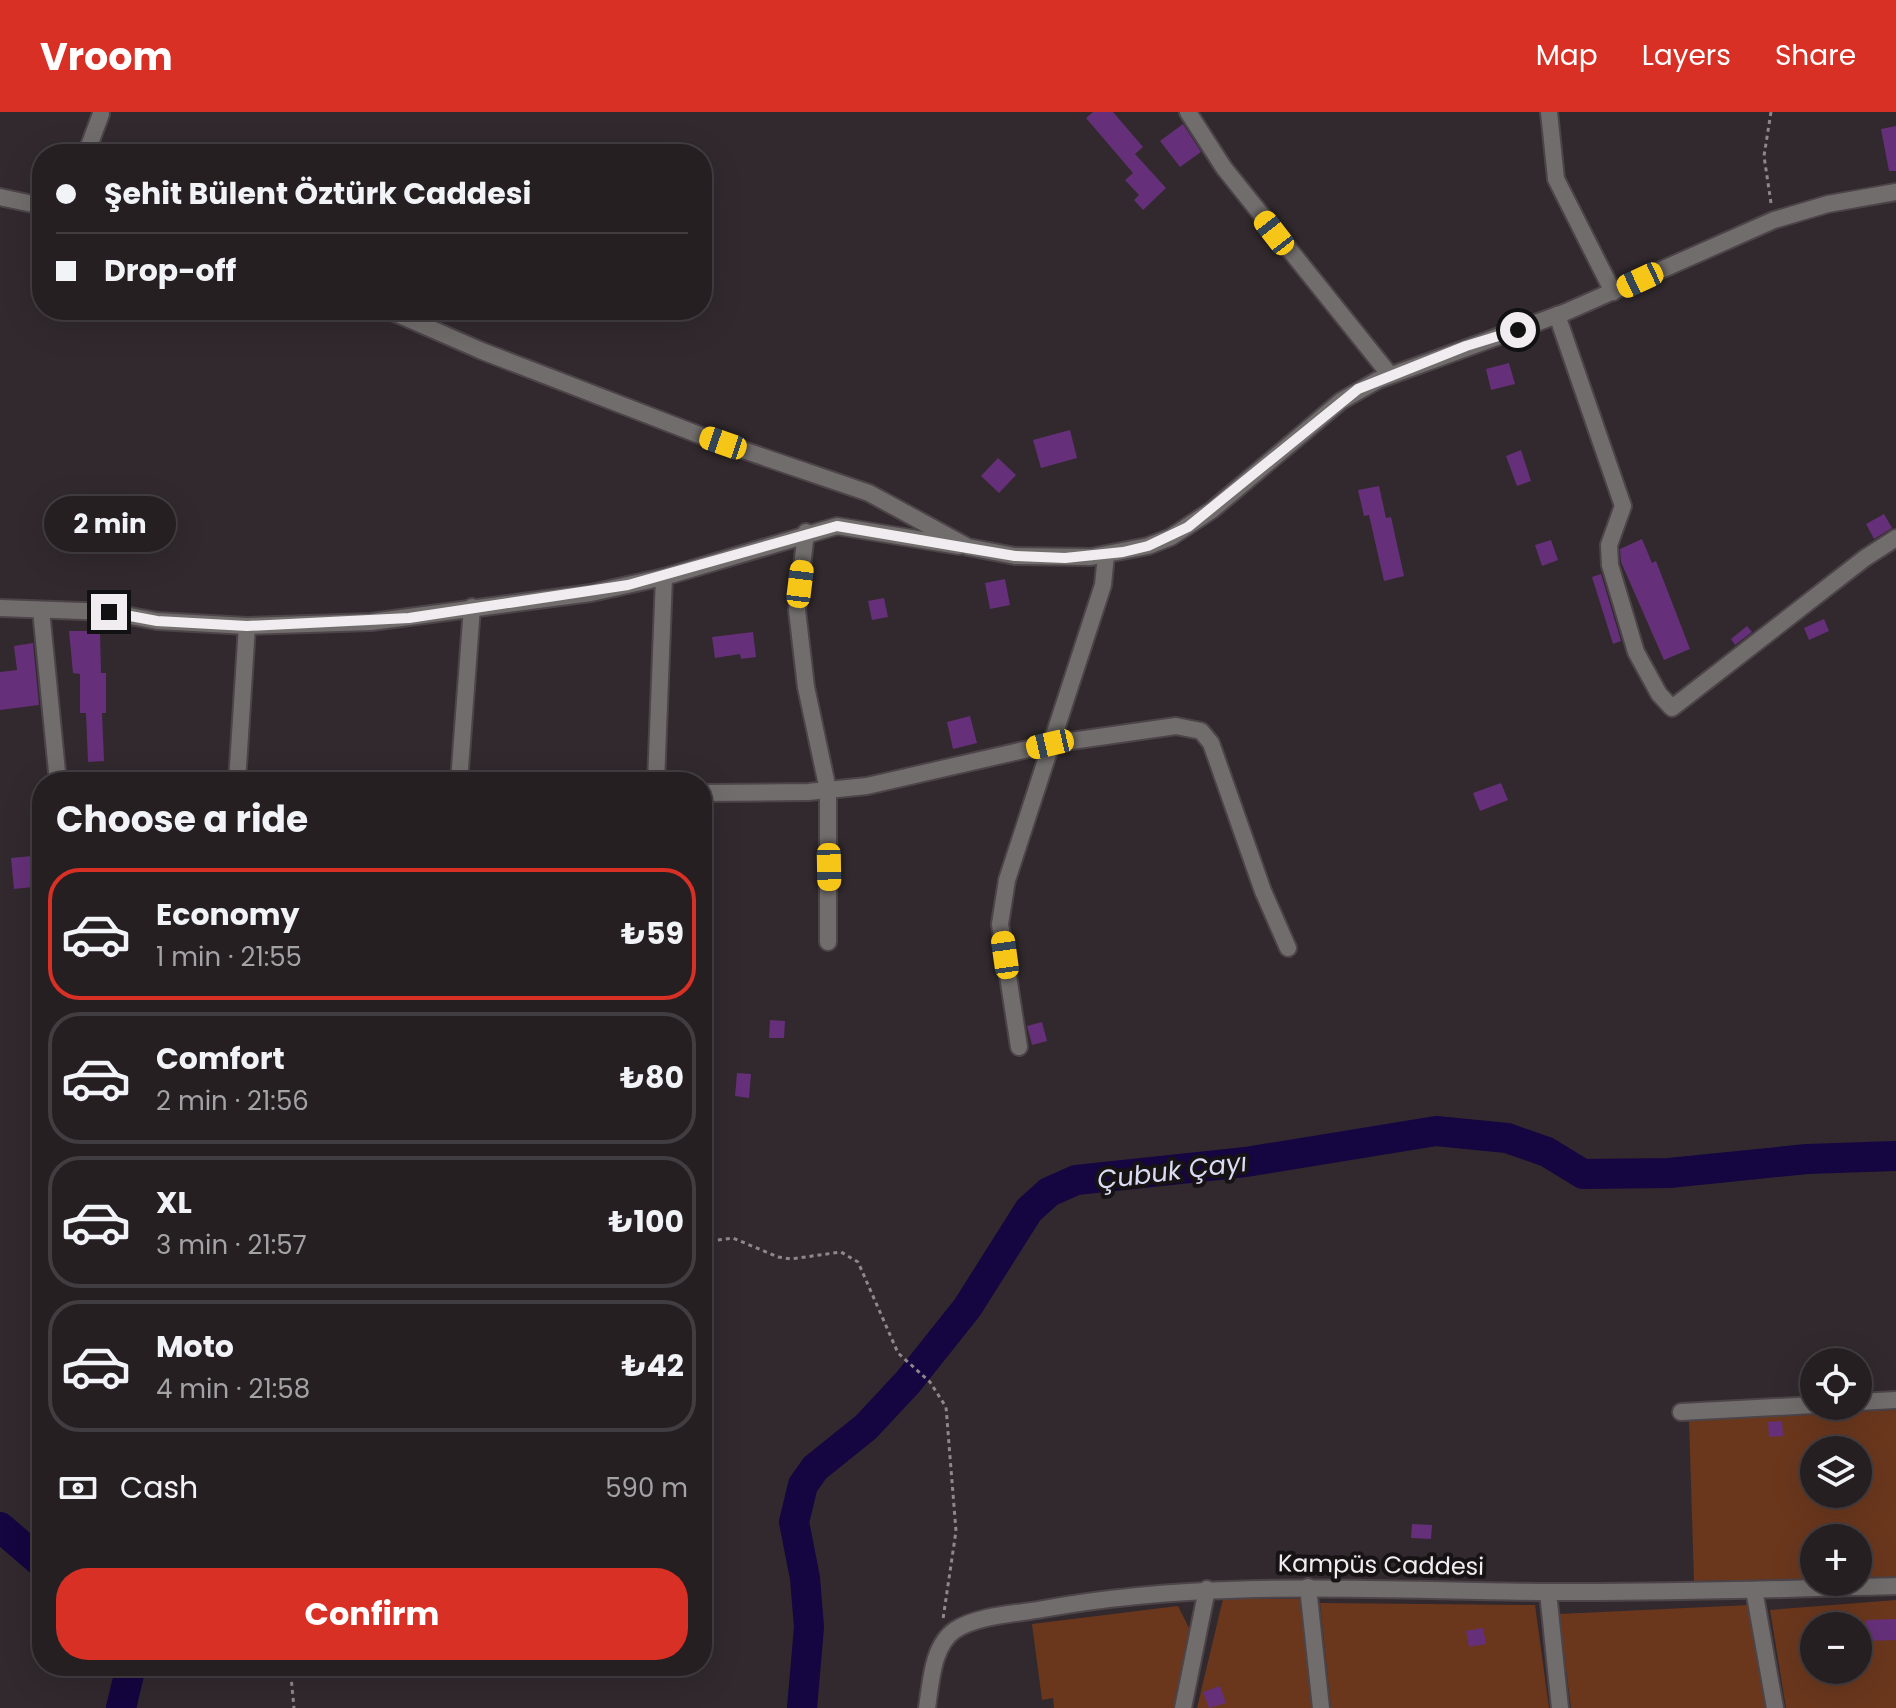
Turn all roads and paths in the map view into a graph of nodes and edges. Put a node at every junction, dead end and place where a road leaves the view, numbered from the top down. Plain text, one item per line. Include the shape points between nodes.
1 (1188, 112) edge
2 (1549, 112) edge
3 (1771, 112) edge
4 (101, 114) edge
5 (90, 144) edge
6 (1896, 192) edge
7 (0, 197) edge
8 (32, 204) edge
9 (1774, 220) junction
10 (1613, 292) junction
11 (1557, 315) junction
12 (411, 320) edge
13 (1390, 375) junction
14 (806, 532) junction
15 (1896, 538) edge
16 (968, 547) junction
17 (1106, 555) junction
18 (664, 577) junction
19 (472, 607) junction
20 (0, 608) edge
21 (41, 610) junction
22 (247, 626) junction
23 (1050, 744) junction
24 (57, 772) edge
25 (238, 772) edge
26 (460, 772) edge
27 (656, 772) edge
28 (828, 790) junction
29 (712, 793) edge
30 (828, 942) dead end
31 (1288, 948) dead end
32 (1019, 1047) dead end
33 (712, 1241) edge
34 (1896, 1400) edge
35 (1872, 1401) edge
36 (1800, 1406) edge
37 (1681, 1412) dead end
38 (1896, 1586) edge
39 (1308, 1587) junction
40 (1207, 1589) junction
41 (1754, 1590) junction
42 (1548, 1592) junction
43 (948, 1637) junction
44 (291, 1676) edge
45 (294, 1708) edge
46 (927, 1708) edge
47 (1183, 1708) edge
48 (1321, 1708) edge
49 (1560, 1708) edge
50 (1775, 1708) edge

1 - 13 street via 1224,168
2 - 10 street via 1556,179
3 - 9 path via 1764,156
4 - 5 street
6 - 9 street
7 - 8 street
9 - 10 street
10 - 11 street
11 - 13 street
11 - 15 street via 1623,506 1609,545 1610,565 1636,652 1672,708
12 - 16 street via 702,436 869,493
13 - 17 street via 1341,401 1188,527 1148,546
14 - 16 street via 837,526
14 - 18 street
14 - 28 street via 797,610 806,687
16 - 17 street via 1037,558
17 - 23 street via 1103,585
18 - 19 street via 591,593
18 - 27 street
19 - 22 street via 371,622
19 - 26 street
20 - 21 street
21 - 22 street
21 - 24 street
22 - 25 street
23 - 28 street
23 - 31 street via 1176,726 1201,731 1211,743
23 - 32 street via 1007,880 1000,924
28 - 29 street
28 - 30 street
33 - 43 path via 733,1238 791,1259 852,1255 904,1362 941,1397 956,1531 942,1624
34 - 35 street
36 - 37 street
38 - 41 street, Kampüs Caddesi
39 - 40 street, Kampüs Caddesi
39 - 42 street, Kampüs Caddesi
39 - 48 street
40 - 43 street, Kampüs Caddesi via 1006,1615
40 - 47 street
41 - 42 street, Kampüs Caddesi
41 - 50 street
42 - 49 street
43 - 46 street via 935,1663
44 - 45 path

